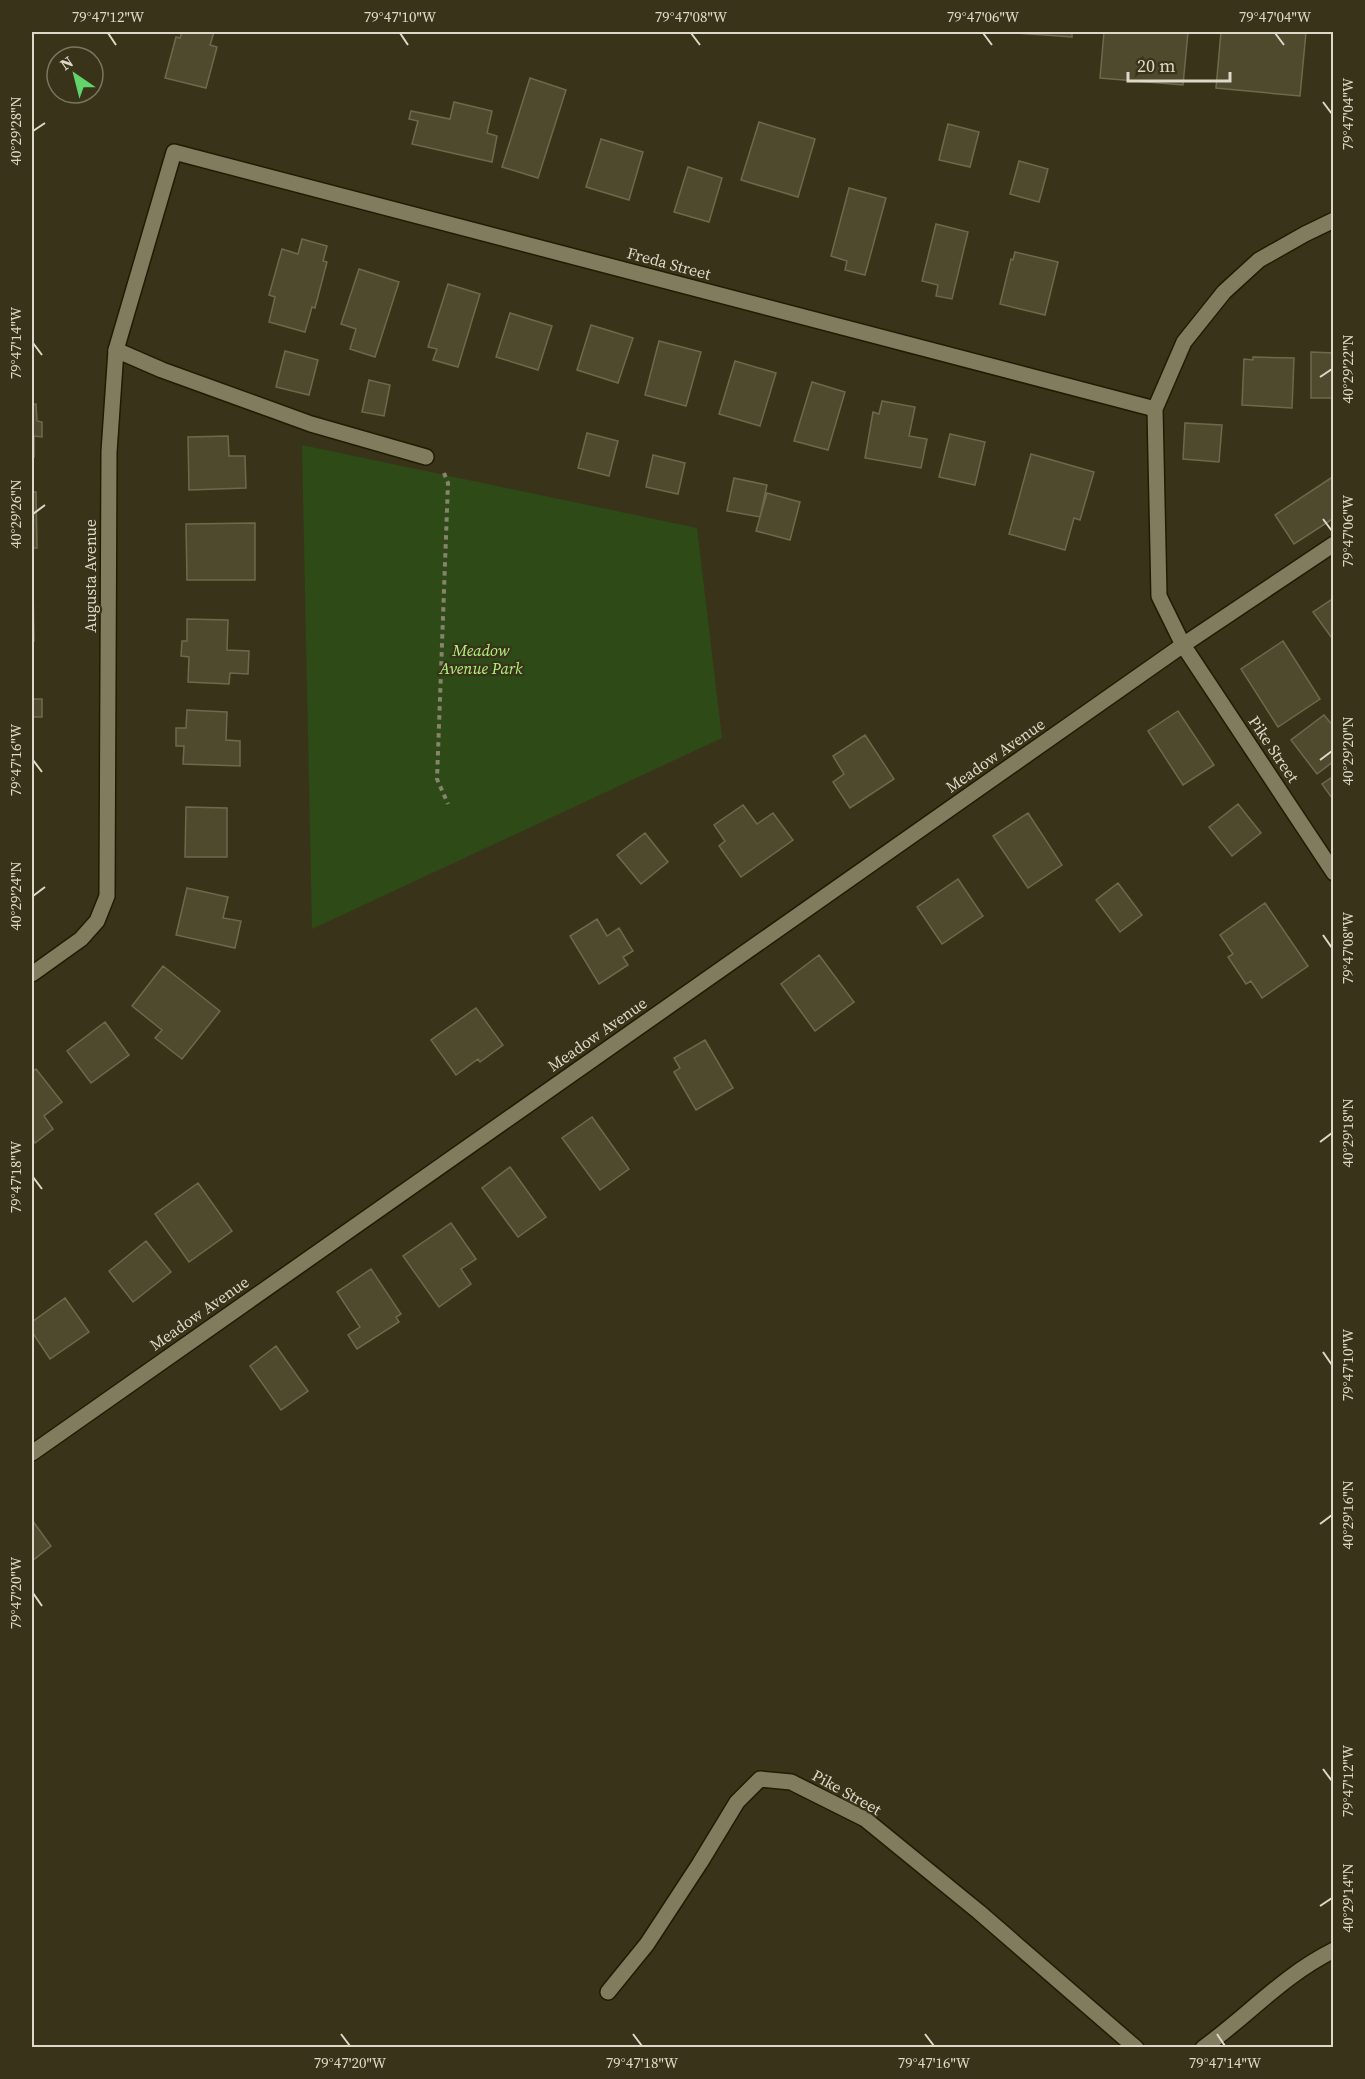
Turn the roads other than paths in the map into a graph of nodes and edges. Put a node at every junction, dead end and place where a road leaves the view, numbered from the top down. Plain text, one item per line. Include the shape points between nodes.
1 (174, 152) joint
2 (1334, 220) edge
3 (116, 350) junction
4 (1155, 409) junction
5 (426, 458) road end
6 (1334, 544) edge
7 (1183, 645) junction
8 (1334, 873) edge
9 (32, 974) edge
10 (32, 1453) edge
11 (1334, 1950) edge
12 (608, 1992) dead end
13 (1136, 2048) edge
14 (1203, 2048) edge

1 - 3 street, Augusta Avenue
1 - 4 street, Freda Street
2 - 4 street via 1259,260 1224,292 1184,342
3 - 5 street via 311,424
3 - 9 street, Augusta Avenue via 109,452 107,896 98,921 81,939
4 - 7 street via 1159,596
6 - 7 street, Meadow Avenue
7 - 8 street, Pike Street
7 - 10 street, Meadow Avenue
11 - 14 street via 1276,1986
12 - 13 street, Pike Street via 647,1944 737,1802 760,1779 791,1782 865,1819

